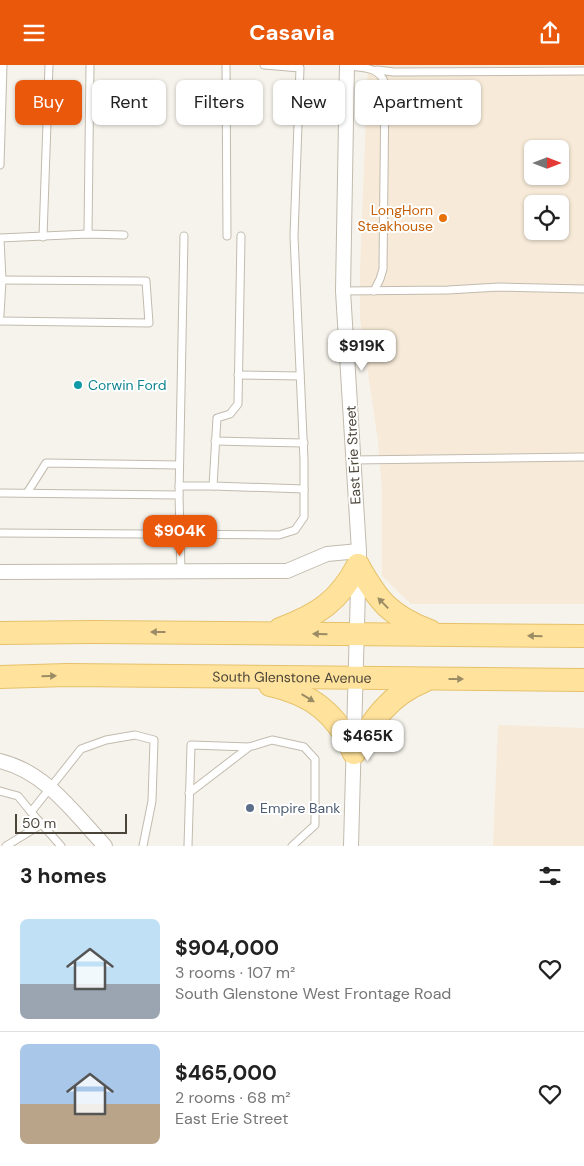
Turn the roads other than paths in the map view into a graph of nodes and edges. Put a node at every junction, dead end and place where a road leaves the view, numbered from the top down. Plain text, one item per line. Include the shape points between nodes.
1 (3, 65) edge
2 (50, 65) edge
3 (90, 65) edge
4 (226, 65) edge
5 (264, 65) edge
6 (347, 66) edge
7 (375, 70) junction
8 (584, 71) edge
9 (0, 165) edge
10 (88, 234) junction
11 (124, 235) dead end
12 (184, 236) dead end
13 (227, 236) dead end
14 (241, 236) dead end
15 (43, 237) junction
16 (0, 238) edge
17 (2, 280) junction
18 (584, 289) edge
19 (343, 291) junction
20 (374, 291) junction
21 (0, 315) edge
22 (0, 321) edge
23 (238, 375) junction
24 (300, 376) junction
25 (216, 441) junction
26 (304, 443) junction
27 (584, 457) edge
28 (353, 461) junction
29 (179, 465) junction
30 (179, 486) junction
31 (213, 486) junction
32 (304, 489) junction
33 (0, 493) edge
34 (27, 493) junction
35 (179, 495) junction
36 (0, 533) edge
37 (180, 534) junction
38 (358, 558) junction
39 (181, 571) junction
40 (0, 572) edge
41 (0, 633) edge
42 (269, 633) junction
43 (357, 634) junction
44 (440, 635) junction
45 (584, 636) edge
46 (0, 677) edge
47 (228, 677) junction
48 (355, 678) junction
49 (431, 679) junction
50 (584, 680) edge
51 (249, 747) junction
52 (354, 753) junction
53 (0, 761) edge
54 (50, 787) junction
55 (0, 791) edge
56 (189, 793) junction
57 (31, 812) junction
58 (42, 824) junction
59 (6, 846) edge
60 (61, 846) edge
61 (105, 846) edge
62 (143, 846) edge
63 (188, 846) edge
64 (292, 846) edge
65 (351, 846) edge

1 - 9 lane
2 - 15 lane
3 - 10 lane
4 - 13 lane
5 - 24 lane via 300,68 294,236
6 - 7 lane
6 - 19 street, East Erie Street
7 - 8 lane
7 - 20 lane via 381,73 385,84 382,269
10 - 11 lane
10 - 15 lane
12 - 29 lane
14 - 23 lane
15 - 16 lane
16 - 17 lane
17 - 21 lane
17 - 22 lane via 146,281 149,323
18 - 20 lane via 499,287
19 - 20 lane
19 - 28 street, East Erie Street
23 - 24 lane
23 - 25 lane via 238,404 230,414 217,418
24 - 26 lane
25 - 26 lane
25 - 31 lane
26 - 32 lane
27 - 28 lane
28 - 38 street, East Erie Street
29 - 30 lane
29 - 34 lane via 46,463
30 - 31 lane
30 - 35 lane
31 - 32 lane
32 - 37 lane via 304,517 295,530 279,535
33 - 34 lane
34 - 35 lane
35 - 37 lane
36 - 37 lane
37 - 39 lane
38 - 39 street via 327,554 287,571
38 - 42 main road via 349,583 328,604 303,620
38 - 43 street, East Erie Street
44 -> 38 main road via 391,611 372,590
39 - 40 street
42 -> 41 main road
43 -> 42 main road
43 - 44 main road
43 - 48 street, East Erie Street
45 -> 44 main road
46 -> 47 main road, South Glenstone Avenue
47 - 48 main road, South Glenstone Avenue
47 -> 52 main road via 285,688 314,701 339,724
48 - 49 main road, South Glenstone Avenue
48 - 52 street, East Erie Street
49 -> 50 main road, South Glenstone Avenue
49 - 52 main road via 412,686 392,700 366,731
51 - 56 lane
51 - 56 lane via 191,745
51 - 64 lane via 272,740 304,747 314,759 314,825
52 - 65 street, East Erie Street
53 - 54 street via 29,772
54 - 57 lane
54 - 61 street
54 - 62 lane via 81,749 106,739 135,735 154,739 152,801
55 - 57 lane via 18,796
56 - 63 lane
57 - 58 lane
58 - 59 lane
58 - 60 lane

